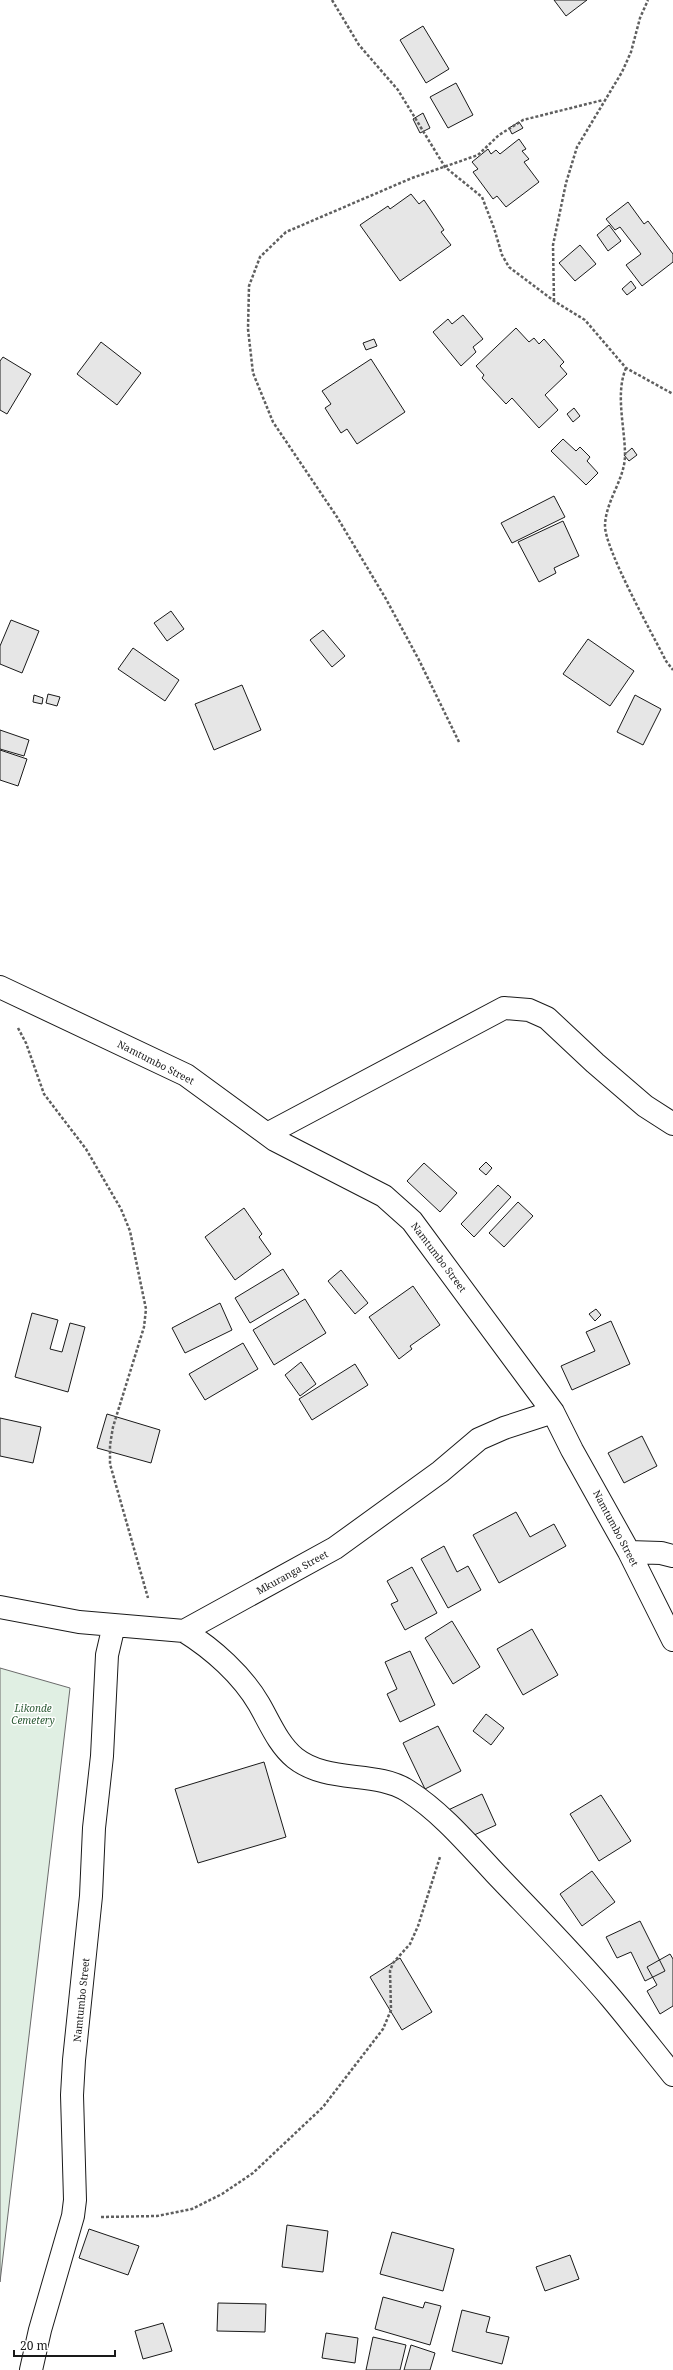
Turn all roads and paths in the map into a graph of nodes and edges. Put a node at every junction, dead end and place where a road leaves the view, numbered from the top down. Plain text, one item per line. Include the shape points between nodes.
1 (332, 0) edge
2 (648, 0) edge
3 (603, 100) junction
4 (445, 167) junction
5 (554, 301) junction
6 (626, 368) junction
7 (673, 394) edge
8 (673, 670) edge
9 (459, 742) dead end
10 (0, 987) edge
11 (16, 1024) dead end
12 (673, 1124) edge
13 (267, 1134) junction
14 (554, 1412) junction
15 (629, 1552) junction
16 (673, 1556) edge
17 (0, 1607) edge
18 (114, 1625) junction
19 (152, 1629) junction
20 (184, 1631) junction
21 (673, 1640) edge
22 (447, 1824) junction
23 (673, 2075) edge
24 (74, 2216) junction
25 (31, 2370) edge

1 - 4 path via 359,45 398,90
2 - 3 path via 631,52 622,72
3 - 4 path via 523,120 499,134 478,155
3 - 5 path via 577,147 566,183 552,245
4 - 5 path via 482,197 509,268
4 - 9 path via 395,185 286,232 260,256 249,286 248,329 253,373 273,422 337,517 386,599 420,660
5 - 6 path via 585,320
6 - 7 path
6 - 8 path via 621,394 625,464 605,525 607,537 629,587
10 - 13 street, Namtumbo Street via 186,1075
11 - 19 path via 26,1043 44,1094 86,1149 122,1209 130,1231 146,1309 144,1328 113,1427 110,1464 146,1591
12 - 13 street via 639,1102 548,1018 529,1010 504,1008
13 - 14 street, Namtumbo Street via 287,1147 347,1175 384,1196 412,1221
14 - 15 street, Namtumbo Street via 572,1450
14 - 20 street, Mkuranga Street via 479,1439 440,1472 335,1548
15 - 16 street
15 - 21 street, Namtumbo Street
17 - 18 street via 48,1617
18 - 19 street
18 - 24 street, Namtumbo Street via 107,1655 91,1896 74,2060
19 - 20 street
20 - 22 street via 210,1650 239,1678 259,1703 280,1742 297,1760 312,1768 342,1776 395,1784 421,1800
22 - 23 street via 552,1932 611,1998
22 - 24 path via 439,1864 418,1926 410,1944 393,1963 390,1971 391,2010 383,2029 323,2107 253,2173 222,2194 192,2209 157,2216
24 - 25 street, Namtumbo Street via 40,2330

